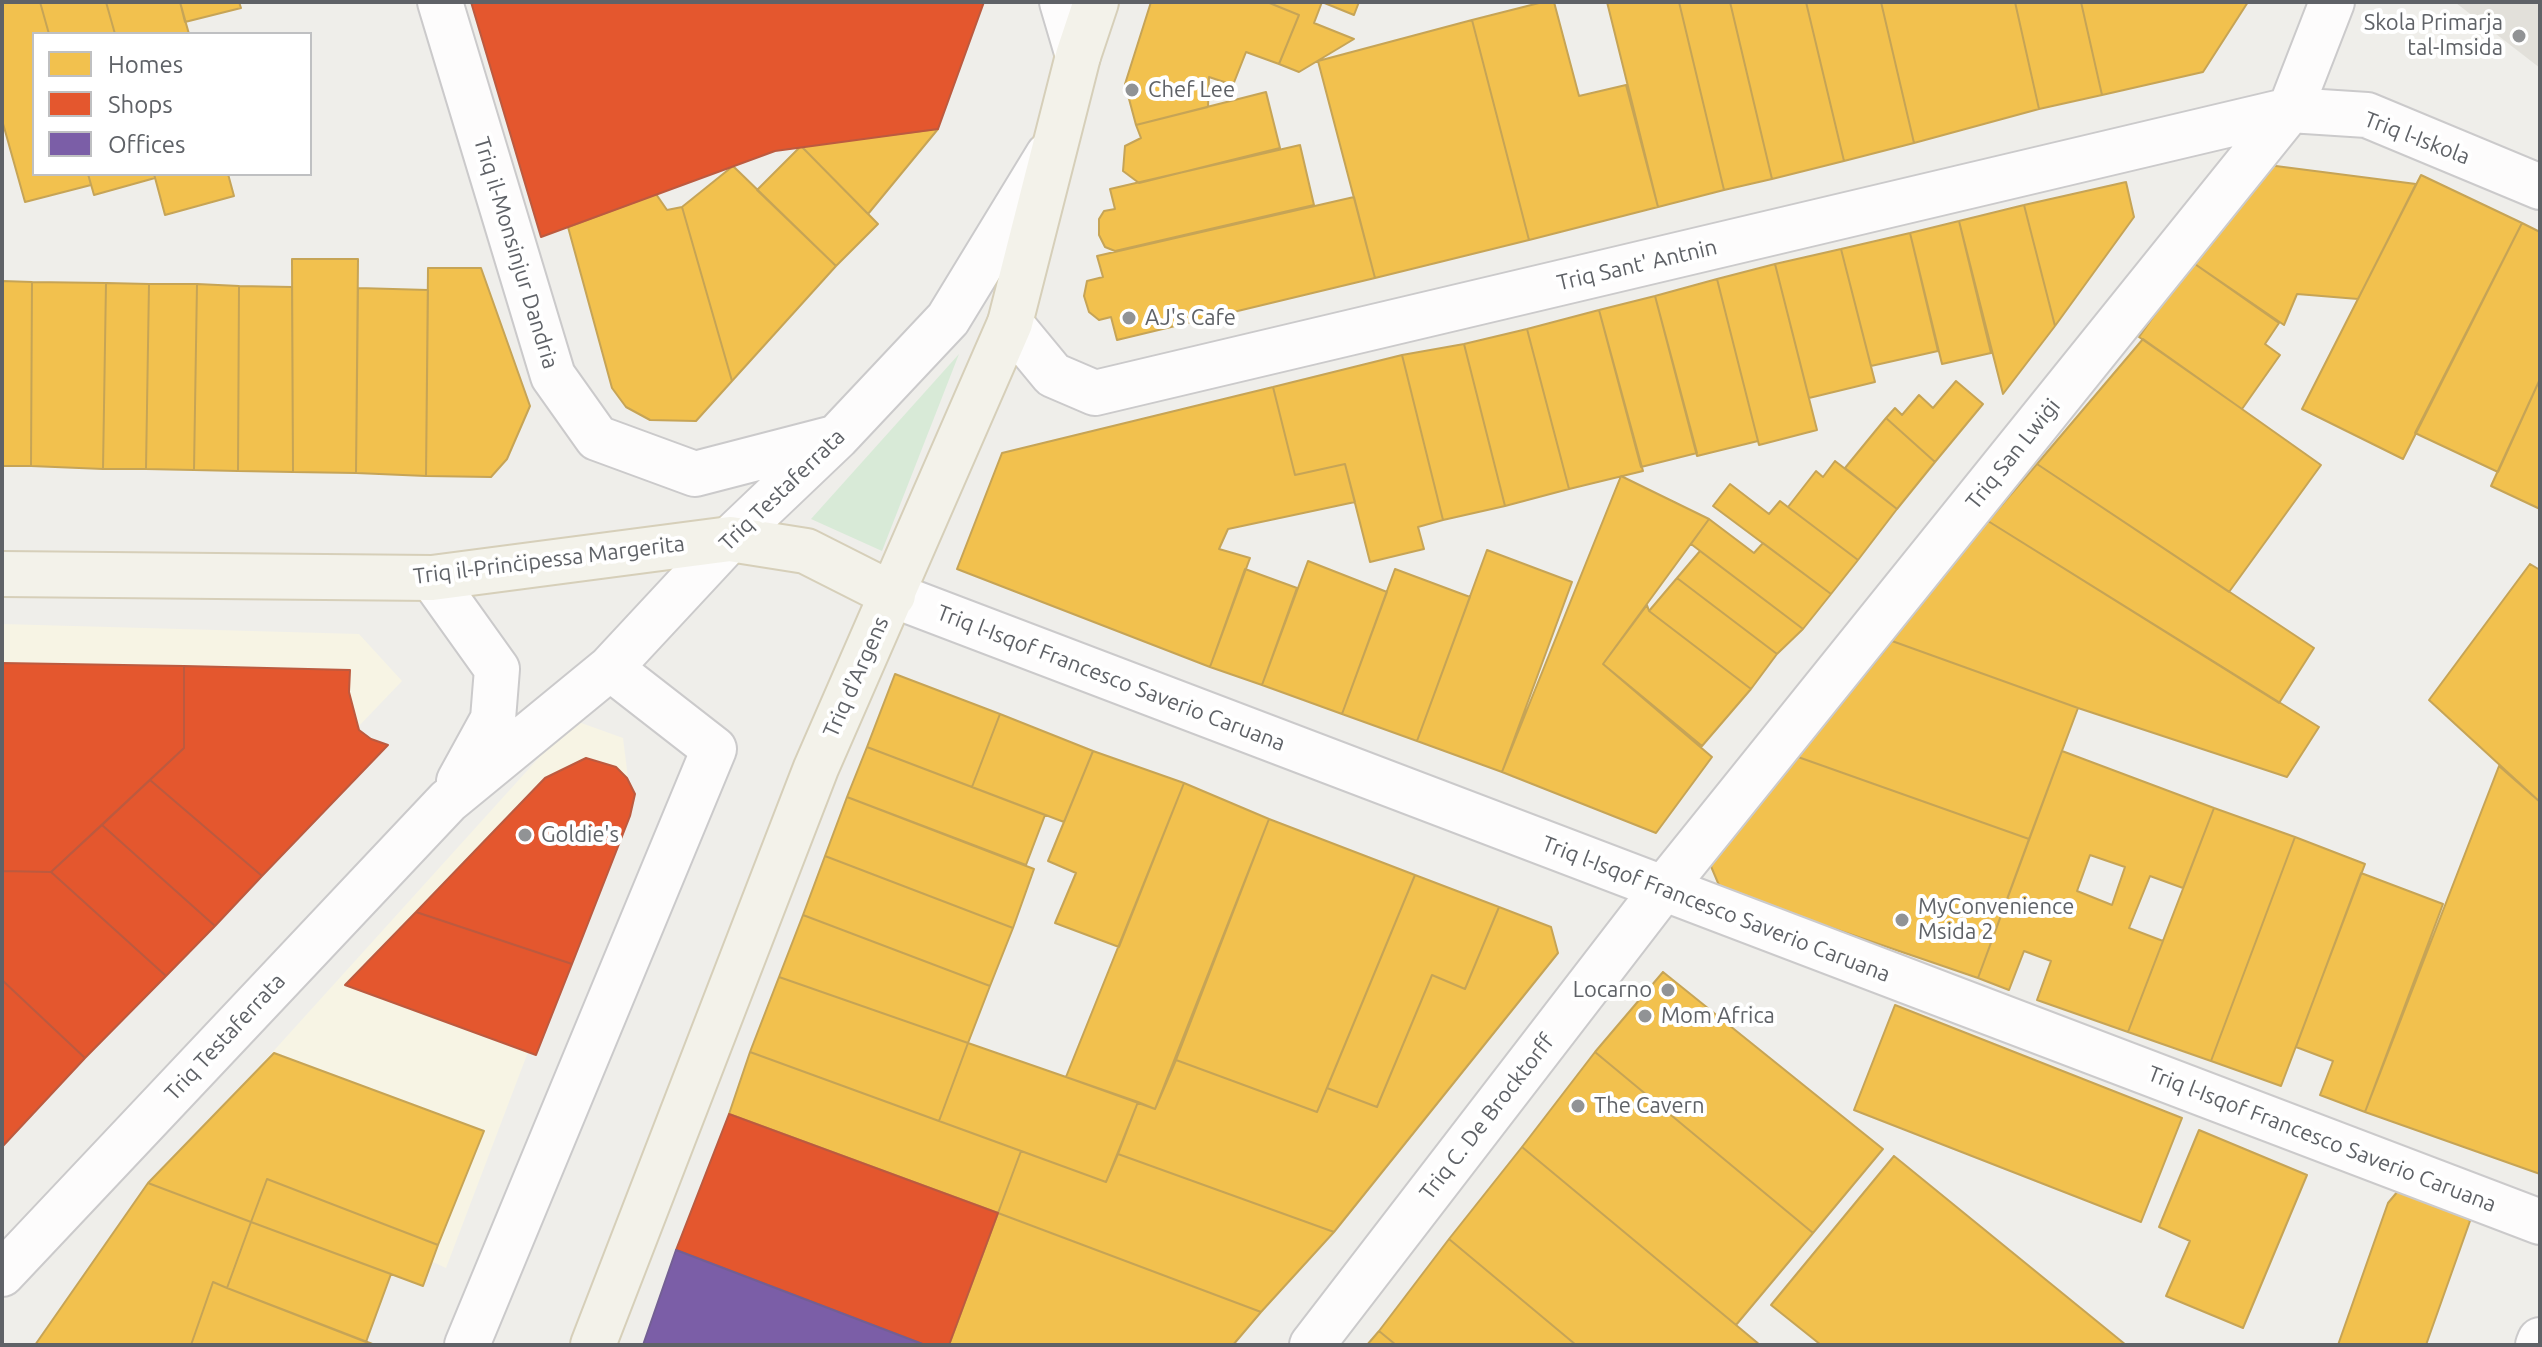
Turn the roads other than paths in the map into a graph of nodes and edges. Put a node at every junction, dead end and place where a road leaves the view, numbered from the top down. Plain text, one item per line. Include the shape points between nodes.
1 (440, 2) edge
2 (1062, 2) edge
3 (1096, 2) edge
4 (2332, 2) edge
5 (1078, 56) junction
6 (2290, 110) junction
7 (1061, 132) junction
8 (2540, 187) edge
9 (1010, 323) junction
10 (837, 437) junction
11 (730, 539) junction
12 (2, 574) edge
13 (432, 578) junction
14 (893, 595) junction
15 (610, 668) junction
16 (448, 801) junction
17 (1663, 889) junction
18 (2540, 1222) edge
19 (2, 1274) edge
20 (467, 1345) edge
21 (593, 1345) edge
22 (1312, 1345) edge

1 - 10 street, Triq il-Monsinjur Dandria via 553,376 597,438 695,474
2 - 5 street
3 - 5 main road, Triq d'Argens
4 - 6 street, Triq San Lwiġi
5 - 7 main road, Triq d'Argens
6 - 8 street, Triq l-Iskola via 2367,115
6 - 9 street, Triq Sant' Antnin via 1095,393 1053,375
6 - 17 street, Triq San Lwiġi
7 - 9 main road, Triq d'Argens
7 - 10 street, Triq Testaferrata via 948,319
9 - 14 main road, Triq d'Argens
10 - 11 street, Triq Testaferrata
11 - 13 main road, Triq il-Prinċipessa Margerita
11 - 14 main road, Triq il-Prinċipessa Margerita via 806,551
11 - 15 street, Triq Testaferrata
12 - 13 main road, Triq il-Prinċipessa Margerita
13 - 16 street, Triq Testaferrata via 497,669 493,719
14 - 17 street, Triq l-Isqof Francesco Saverio Caruana
14 - 21 main road, Triq d'Argens via 816,768
15 - 16 street, Triq Testaferrata
15 - 20 street via 714,749
16 - 19 street, Triq Testaferrata
17 - 18 street, Triq l-Isqof Francesco Saverio Caruana
17 - 22 street, Triq C. De Brocktorff

